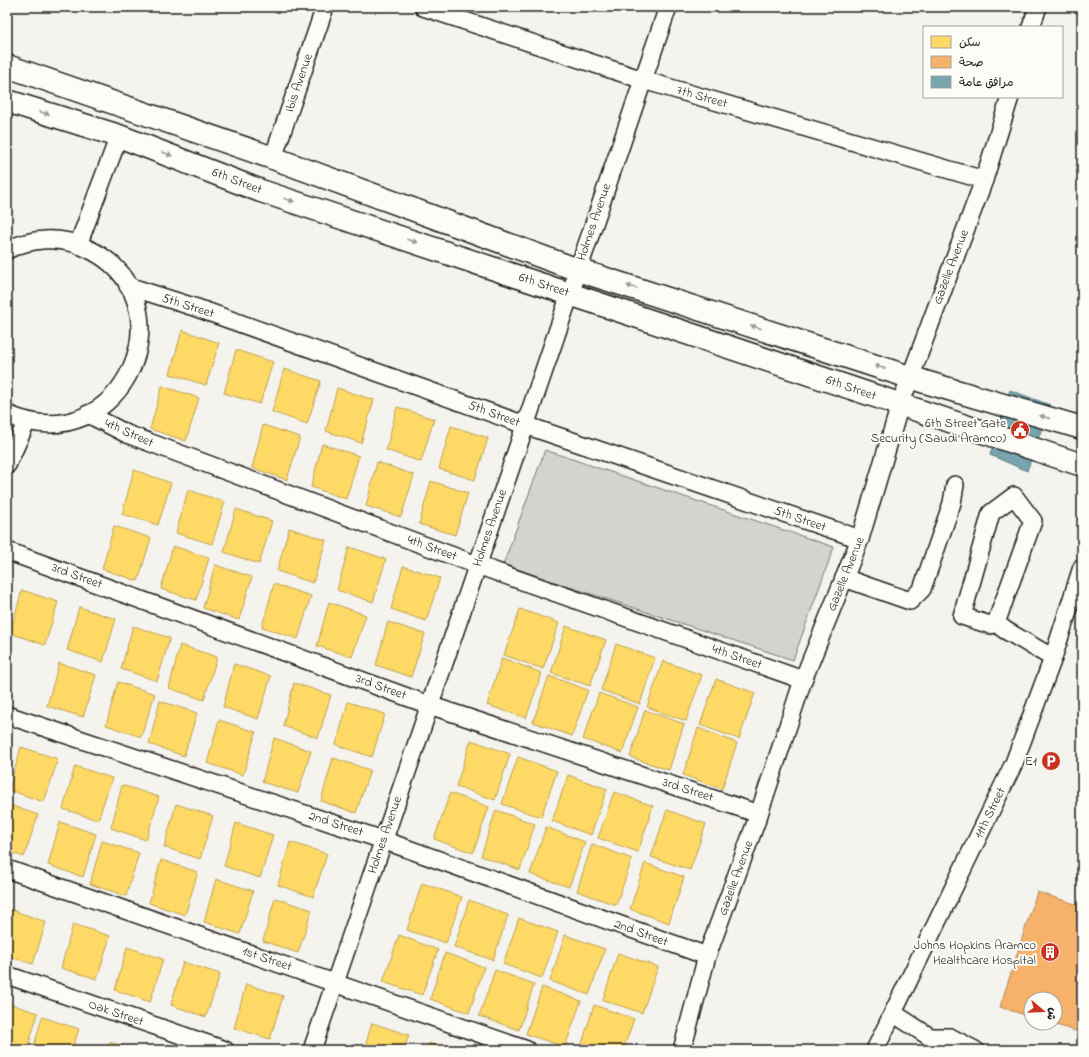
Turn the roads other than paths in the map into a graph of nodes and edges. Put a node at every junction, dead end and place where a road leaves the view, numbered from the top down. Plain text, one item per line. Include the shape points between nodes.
1 (325, 7) edge
2 (423, 7) edge
3 (668, 7) edge
4 (1038, 7) edge
5 (1031, 26) edge
6 (7, 66) edge
7 (643, 80) junction
8 (1010, 98) edge
9 (7, 101) edge
10 (119, 136) junction
11 (273, 158) junction
12 (984, 180) junction
13 (78, 245) junction
14 (7, 250) edge
15 (578, 270) junction
16 (128, 286) junction
17 (570, 293) junction
18 (910, 377) junction
19 (900, 404) junction
20 (7, 414) edge
21 (88, 414) junction
22 (27, 421) junction
23 (525, 425) junction
24 (1082, 428) edge
25 (7, 465) edge
26 (1082, 465) edge
27 (955, 485) dead end
28 (860, 539) junction
29 (7, 551) edge
30 (477, 565) junction
31 (1082, 567) edge
32 (844, 578) junction
33 (996, 623) junction
34 (1053, 658) junction
35 (803, 680) junction
36 (429, 705) junction
37 (7, 714) edge
38 (759, 814) junction
39 (384, 840) junction
40 (7, 869) edge
41 (707, 956) junction
42 (7, 975) edge
43 (335, 983) junction
44 (893, 1013) junction
45 (225, 1050) edge
46 (312, 1050) edge
47 (527, 1050) edge
48 (682, 1050) edge
49 (875, 1050) edge
50 (975, 1050) edge

1 - 11 street, Ibis Avenue
2 - 7 street, 7th Street
3 - 7 street, Holmes Avenue
4 - 5 street
6 - 11 main road, 6th Street
7 - 12 street, 7th Street
7 - 15 street, Holmes Avenue
8 - 12 street, Gazelle Avenue
9 -> 10 main road, 6th Street
10 - 13 street
10 -> 17 main road, 6th Street via 261,190
11 - 15 main road, 6th Street
12 - 18 street, Gazelle Avenue
13 - 14 street via 43,240
13 - 16 street via 104,258
15 - 17 street, Holmes Avenue
18 -> 15 main road, 6th Street
16 - 21 street via 139,319 135,362 121,387 101,407
16 - 23 street, 5th Street via 197,308
17 - 19 main road, 6th Street
17 - 23 street, Holmes Avenue
18 - 19 street, Gazelle Avenue
24 -> 18 main road, 6th Street
19 - 26 main road, 6th Street
19 - 28 street, Gazelle Avenue
20 - 22 street
21 - 22 street via 61,423
21 - 30 street, 4th Street via 127,434
22 - 25 street
23 - 28 street, 5th Street
23 - 30 street, Holmes Avenue
27 - 32 street via 952,503 922,589 910,601
28 - 32 street, Gazelle Avenue
29 - 36 street, 3rd Street
30 - 35 street, 4th Street
30 - 36 street, Holmes Avenue
31 - 34 street, 11th Street
32 - 35 street, Gazelle Avenue
33 - 33 street via 990,626 962,616 991,513 1014,496 1033,521
33 - 34 street
34 - 44 street, 11th Street via 1014,763
35 - 38 street, Gazelle Avenue
36 - 38 street, 3rd Street
36 - 39 street, Holmes Avenue
37 - 39 street, 2nd Street
38 - 41 street, Gazelle Avenue
39 - 41 street, 2nd Street
39 - 43 street, Holmes Avenue
40 - 43 street, 1st Street
41 - 48 street, Gazelle Avenue
42 - 45 street, Oak Street
43 - 46 street, Holmes Avenue
43 - 47 street, 1st Street
44 - 49 street, 11th Street
44 - 50 street via 930,1037 950,1037

